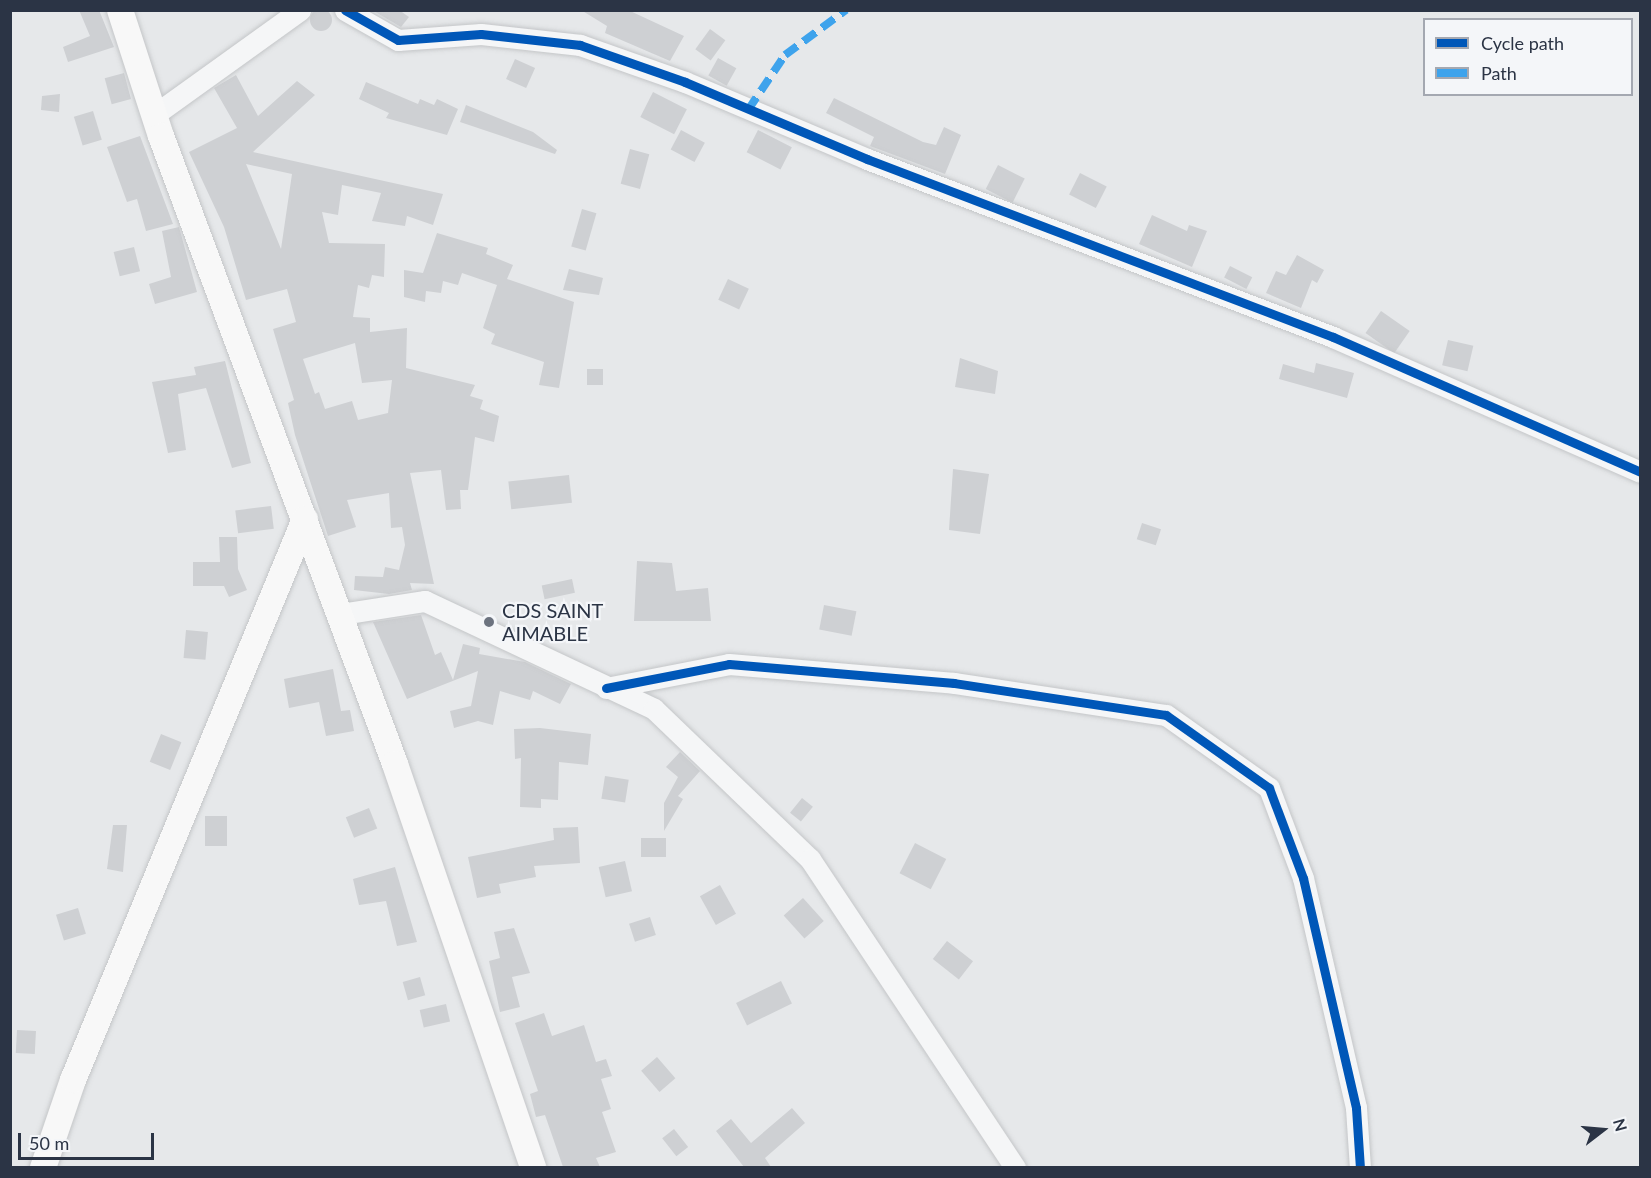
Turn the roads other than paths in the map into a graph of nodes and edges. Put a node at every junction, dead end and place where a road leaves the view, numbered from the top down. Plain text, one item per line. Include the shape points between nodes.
1 (120, 10) edge
2 (300, 10) edge
3 (345, 10) edge
4 (154, 115) junction
5 (1641, 472) edge
6 (304, 519) junction
7 (341, 614) junction
8 (606, 688) junction
9 (43, 1167) edge
10 (532, 1167) edge
11 (1015, 1167) edge
12 (1360, 1167) edge

1 - 4 main road
2 - 4 street
3 - 5 street via 398,40 481,34 580,45 653,71 867,159 1333,337
4 - 6 main road
6 - 7 main road
6 - 9 main road via 73,1080
7 - 8 street via 425,602
7 - 10 main road
8 - 11 street via 654,709 810,859
8 - 12 street via 729,664 954,682 1166,715 1269,788 1303,878 1356,1108

